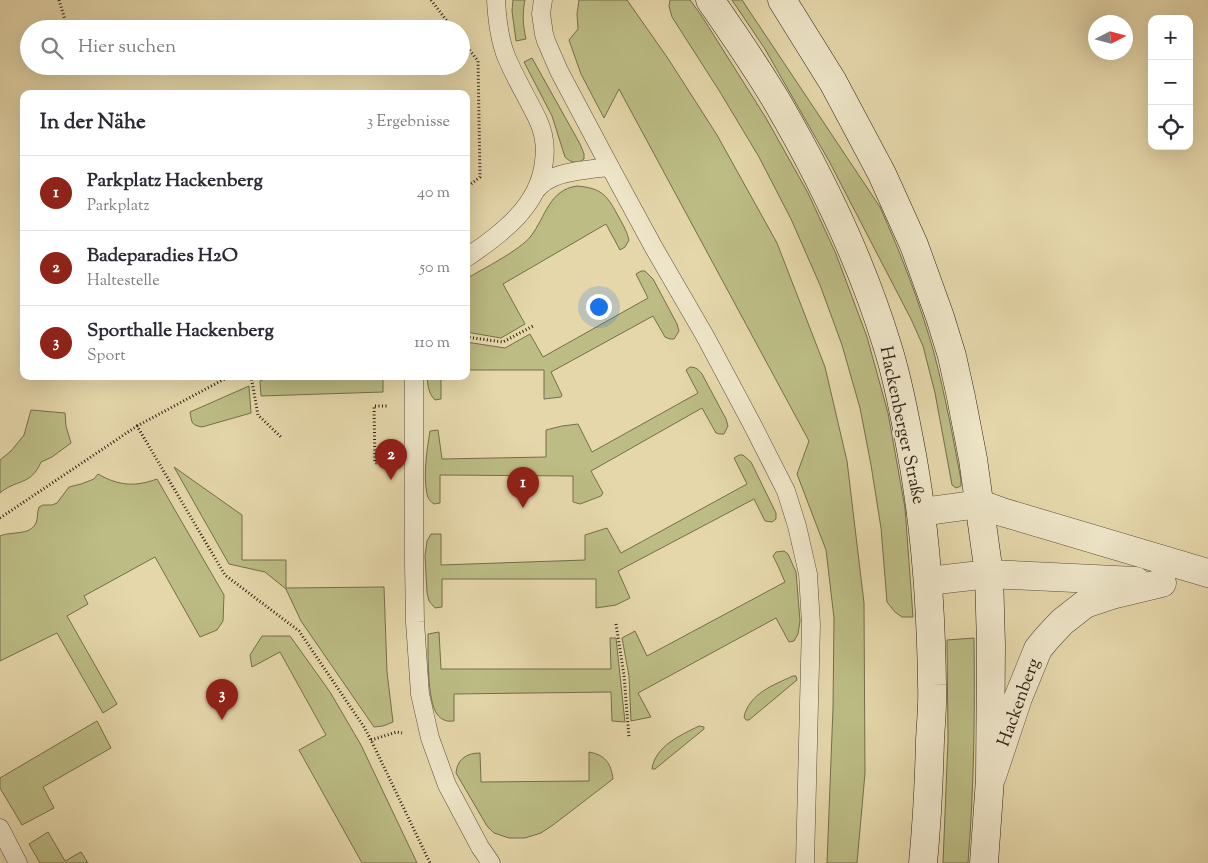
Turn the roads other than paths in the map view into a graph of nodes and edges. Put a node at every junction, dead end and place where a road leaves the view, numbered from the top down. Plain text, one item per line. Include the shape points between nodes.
1 (496, 0) edge
2 (543, 0) edge
3 (710, 0) edge
4 (786, 4) edge
5 (610, 167) junction
6 (538, 189) junction
7 (470, 255) edge
8 (414, 380) edge
9 (980, 504) junction
10 (921, 512) junction
11 (1208, 573) edge
12 (989, 574) junction
13 (928, 580) junction
14 (1162, 583) junction
15 (1208, 588) edge
16 (990, 779) junction
17 (0, 828) edge
18 (18, 863) edge
19 (491, 863) edge
20 (805, 863) edge
21 (923, 863) edge
22 (984, 863) edge

1 - 6 lane via 505,54 542,129 545,152
2 - 5 lane via 541,14 546,42
3 - 10 street, Hackenberger Straße via 776,100 854,255 896,376
4 - 9 street via 873,157 914,245 952,356
5 - 6 lane via 564,174 544,182
5 - 20 lane via 749,418 786,491 797,526 808,574 811,624
6 - 7 lane via 501,233
8 - 19 lane via 414,563 420,694 430,738 447,785
9 - 10 street
9 - 11 street
9 - 12 street
10 - 13 street, Hackenberger Straße
12 - 13 street, Hackenberg
12 - 14 street, Hackenberg
12 - 16 street
13 - 21 street, Hackenberger Straße via 932,686
14 - 15 street, Hackenberg
14 - 16 street, Hackenberg via 1085,604 1042,644 1018,698
16 - 22 street
17 - 18 lane

